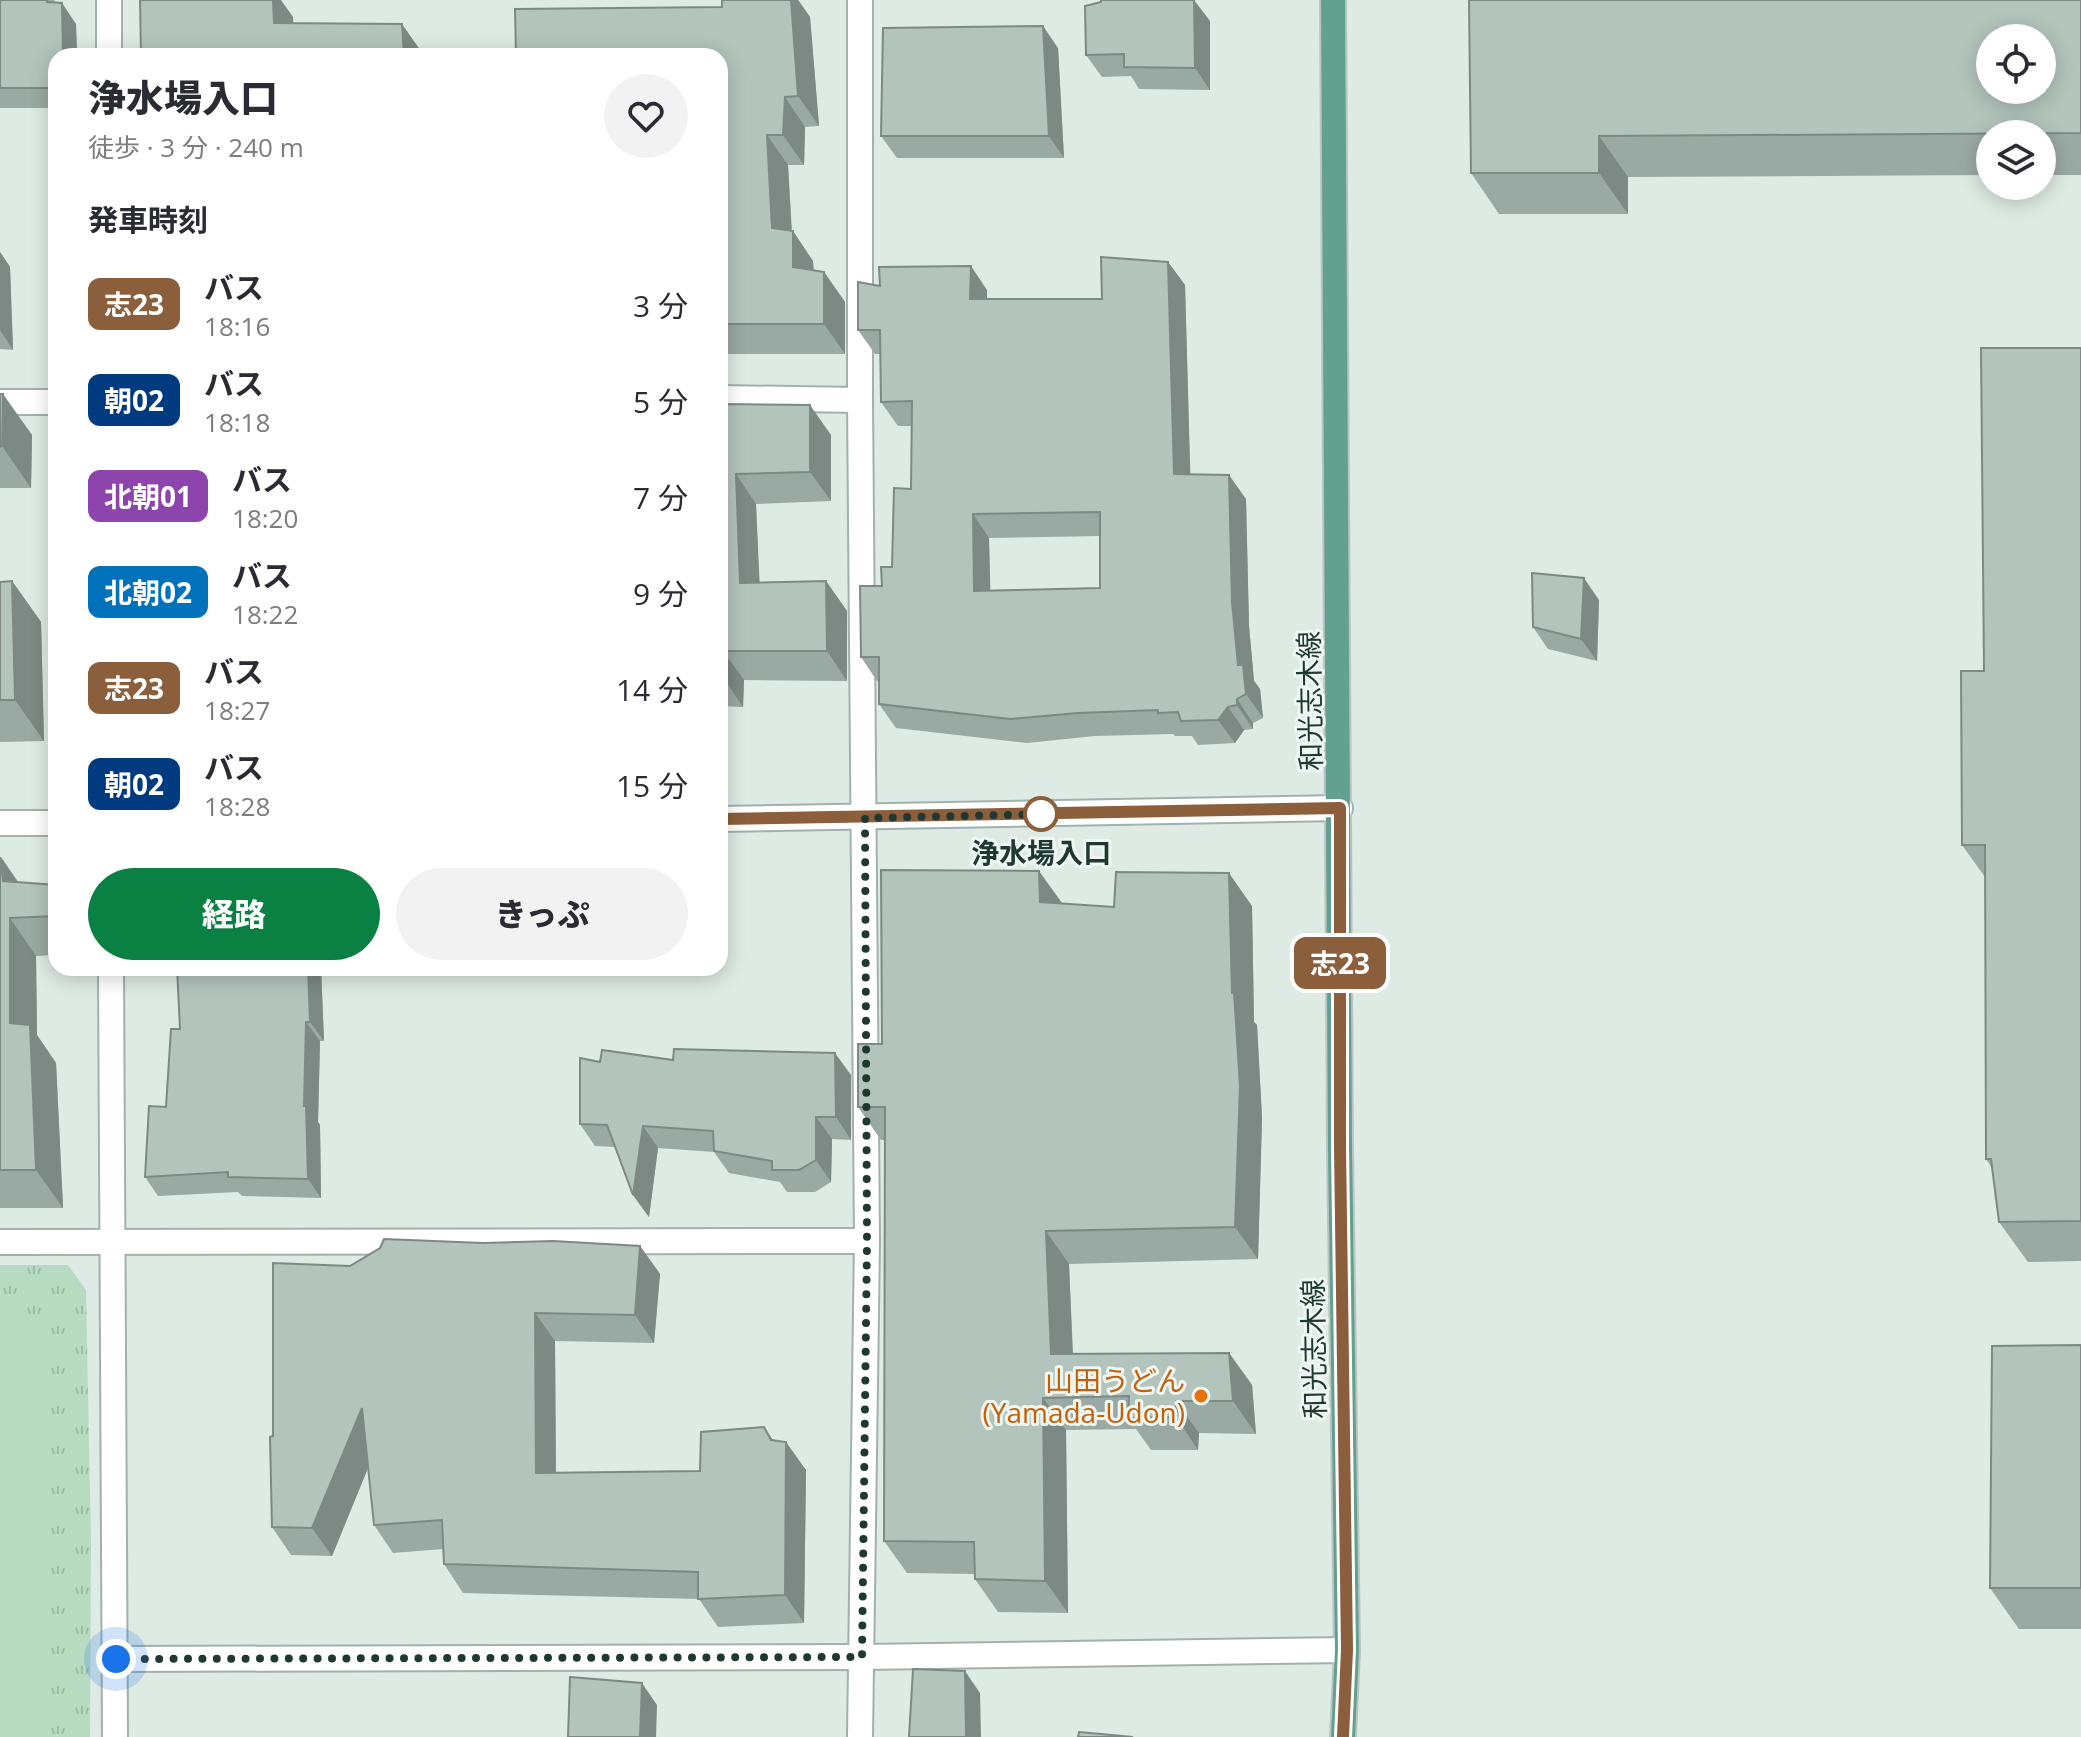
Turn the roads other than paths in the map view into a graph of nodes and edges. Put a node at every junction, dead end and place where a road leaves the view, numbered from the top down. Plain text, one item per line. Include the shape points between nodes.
1 (109, 0) edge
2 (860, 0) edge
3 (1333, 0) edge
4 (109, 48) edge
5 (728, 398) edge
6 (860, 400) junction
7 (0, 402) edge
8 (48, 402) edge
9 (1340, 808) junction
10 (865, 818) junction
11 (728, 819) edge
12 (0, 823) edge
13 (48, 823) edge
14 (111, 976) edge
15 (114, 1241) junction
16 (867, 1241) junction
17 (0, 1242) edge
18 (1347, 1650) junction
19 (862, 1657) junction
20 (116, 1659) junction
21 (115, 1737) edge
22 (860, 1737) edge
23 (1343, 1737) edge

1 - 4 street
2 - 6 street
3 - 9 main road, 和光志木線
5 - 6 street
6 - 10 street
7 - 8 street
9 - 10 street
9 - 18 main road, 和光志木線
10 - 11 street
10 - 16 street
12 - 13 street
14 - 15 street
15 - 16 street
15 - 17 street
15 - 20 street
16 - 19 street
18 - 19 street
18 - 23 main road, 和光志木線
19 - 20 street
19 - 22 street
20 - 21 street

